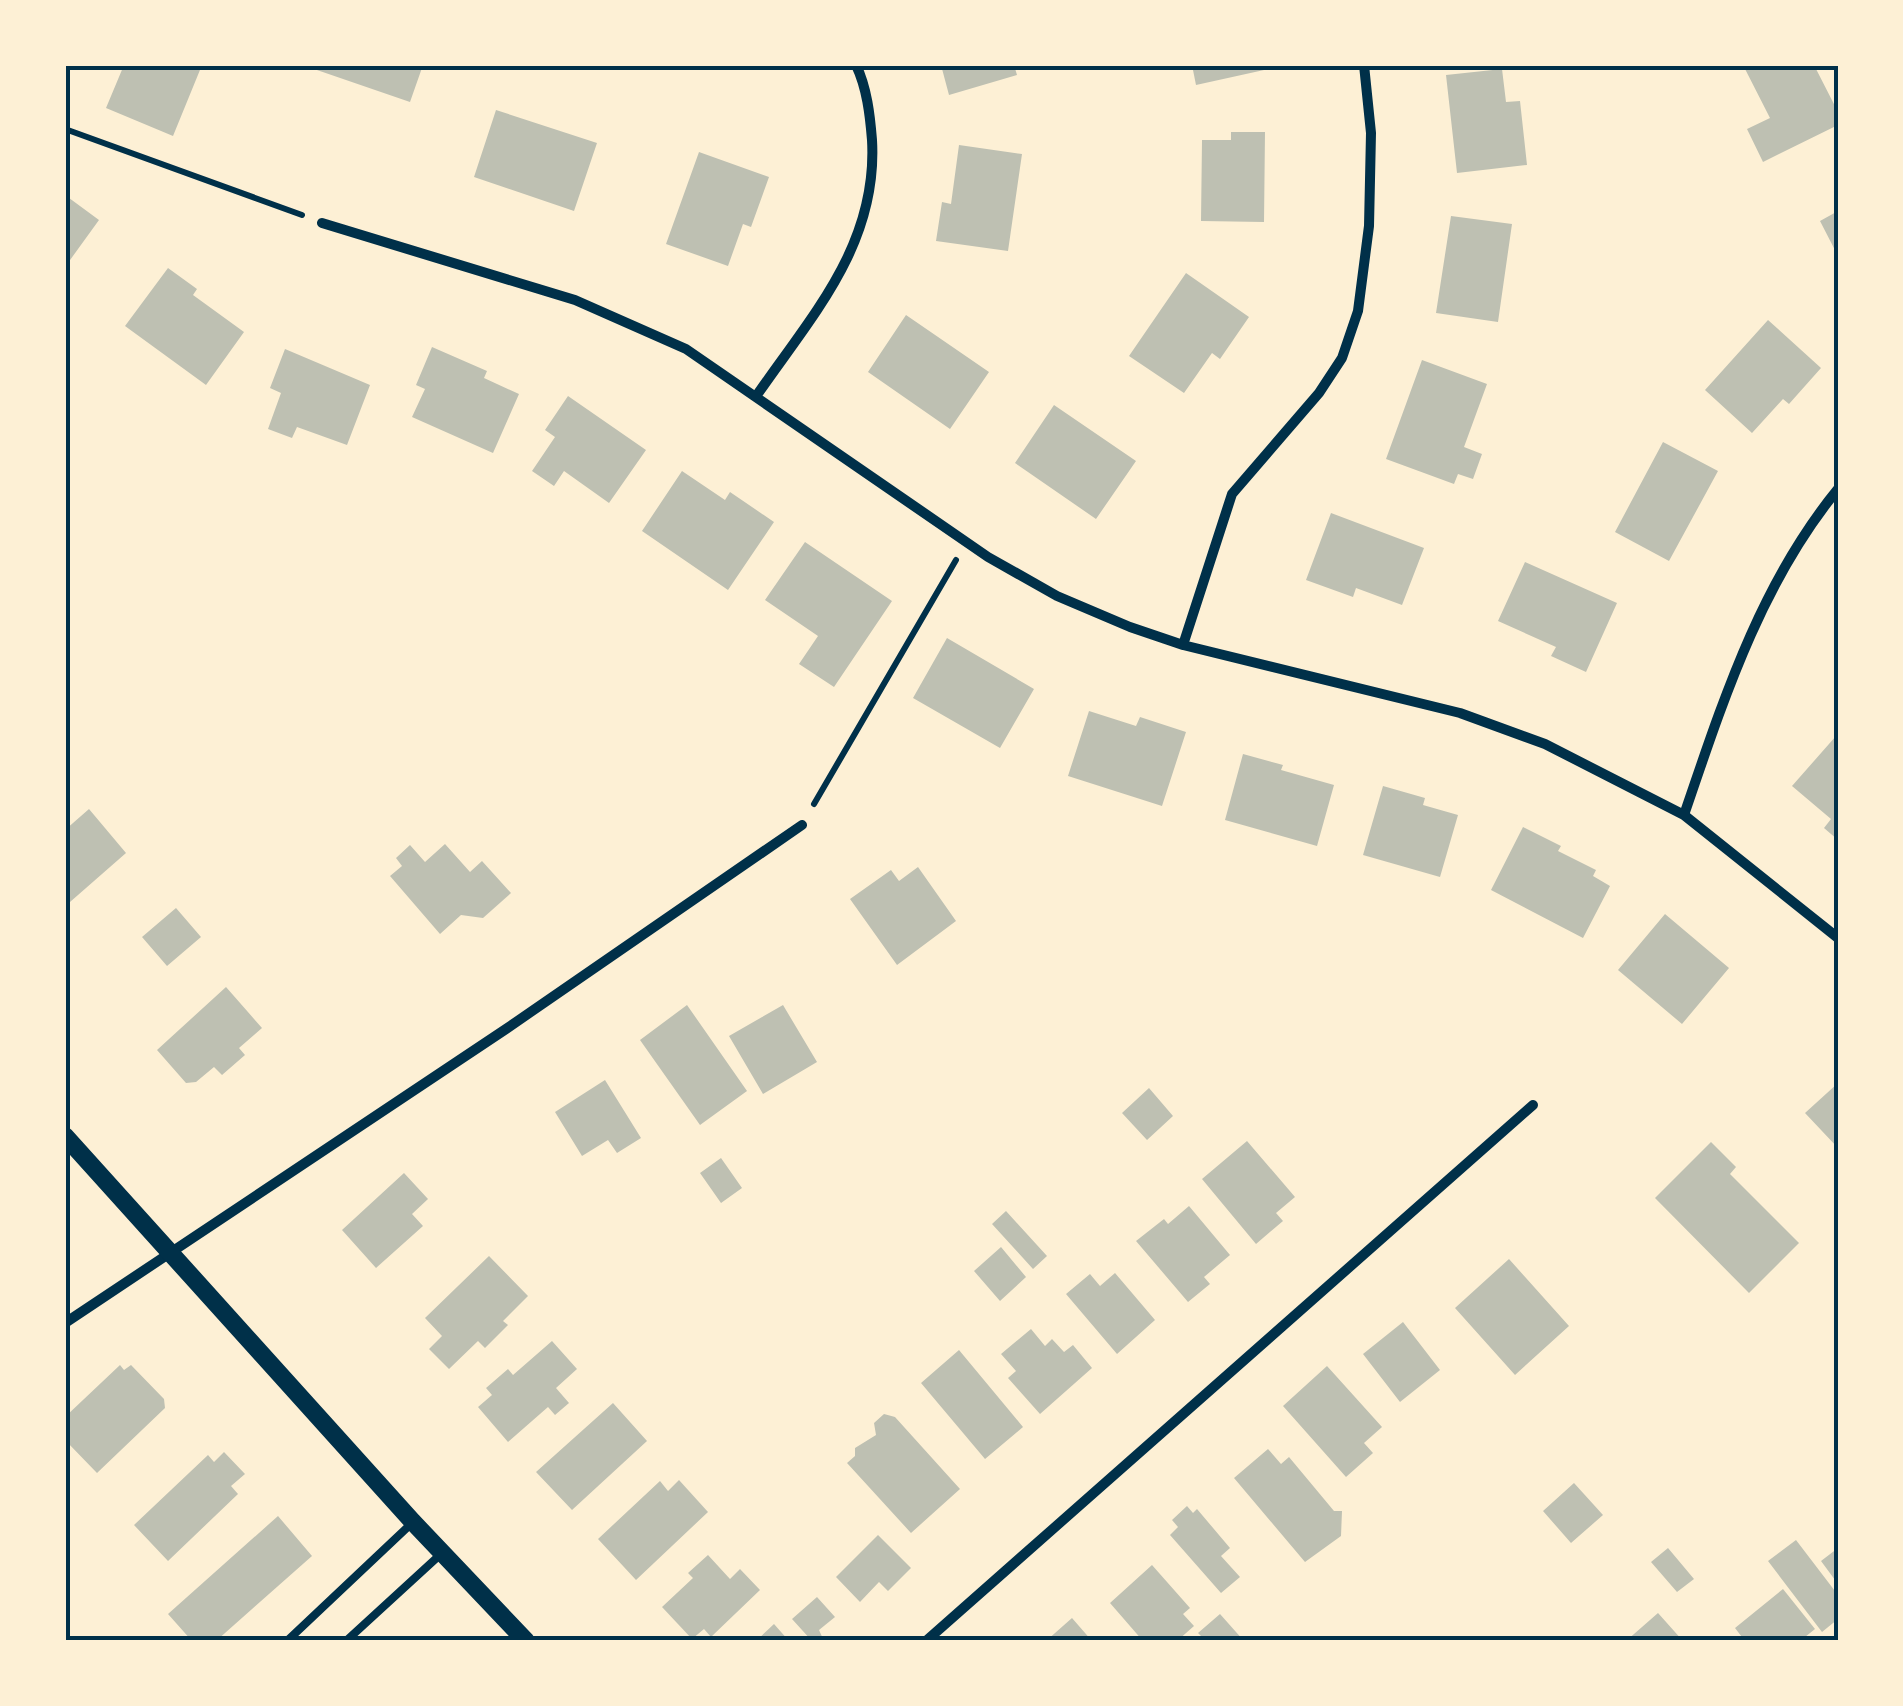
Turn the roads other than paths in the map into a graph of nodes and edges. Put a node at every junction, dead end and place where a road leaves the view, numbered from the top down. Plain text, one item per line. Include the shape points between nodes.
1 (856, 65) edge
2 (1364, 65) edge
3 (322, 223) road end
4 (757, 395) junction
5 (1838, 489) edge
6 (1183, 645) junction
7 (1684, 815) junction
8 (802, 824) road end
9 (1838, 938) edge
10 (1533, 1105) dead end
11 (65, 1136) edge
12 (172, 1253) junction
13 (65, 1322) edge
14 (413, 1522) junction
15 (442, 1552) junction
16 (287, 1641) edge
17 (346, 1641) edge
18 (526, 1641) edge
19 (926, 1641) edge

1 - 4 street via 870,114 869,204 830,294
2 - 6 street via 1370,208 1358,311 1342,358 1320,393 1232,494
3 - 4 street via 610,314 686,350
4 - 6 street via 966,542 1057,596
5 - 7 street via 1803,532 1761,609
6 - 7 street via 1460,713 1545,744
7 - 9 street
8 - 12 street
10 - 19 street
11 - 12 street
12 - 13 street
12 - 14 street
14 - 15 street
14 - 16 lane
15 - 17 lane
15 - 18 street

